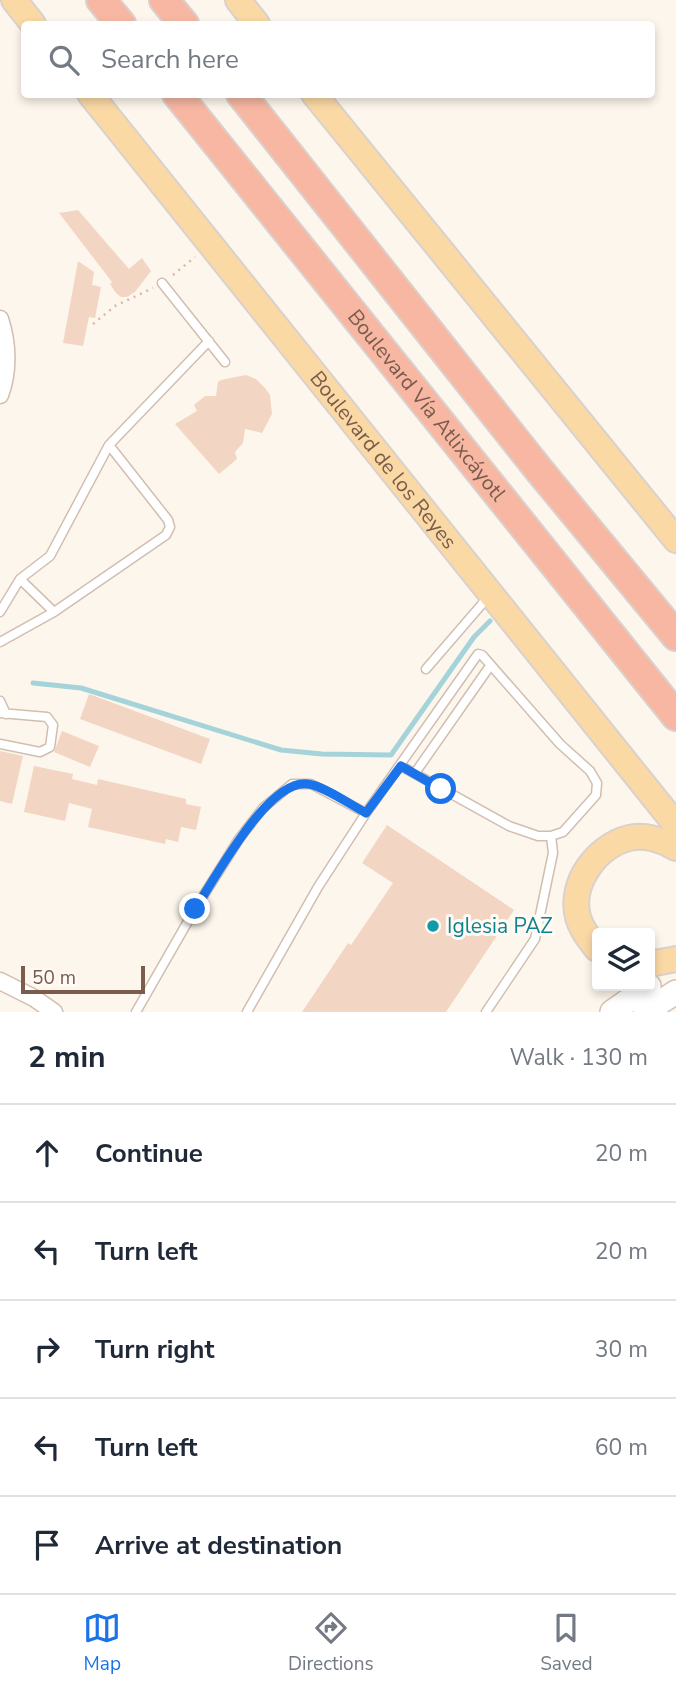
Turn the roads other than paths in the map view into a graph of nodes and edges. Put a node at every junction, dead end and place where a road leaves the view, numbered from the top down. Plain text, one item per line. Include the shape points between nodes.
1 (14, 0) edge
2 (101, 0) edge
3 (164, 0) edge
4 (237, 0) edge
5 (31, 21) edge
6 (118, 21) edge
7 (182, 21) edge
8 (254, 21) edge
9 (93, 98) edge
10 (180, 98) edge
11 (244, 98) edge
12 (317, 98) edge
13 (162, 283) road end
14 (0, 319) edge
15 (209, 341) junction
16 (225, 362) dead end
17 (2, 387) edge
18 (109, 445) junction
19 (676, 540) edge
20 (20, 579) junction
21 (491, 594) junction
22 (0, 612) edge
23 (54, 612) junction
24 (676, 636) edge
25 (0, 642) edge
26 (490, 666) junction
27 (426, 669) dead end
28 (0, 701) edge
29 (3, 713) edge
30 (676, 716) edge
31 (0, 744) edge
32 (401, 766) junction
33 (415, 773) junction
34 (366, 813) junction
35 (676, 825) edge
36 (551, 836) junction
37 (676, 848) edge
38 (592, 943) edge
39 (676, 959) edge
40 (655, 963) edge
41 (676, 966) edge
42 (0, 981) edge
43 (655, 982) edge
44 (643, 991) edge
45 (676, 992) edge
46 (54, 1012) edge
47 (136, 1012) edge
48 (247, 1012) edge
49 (486, 1012) edge
50 (612, 1012) edge
51 (645, 1012) edge

1 - 5 main road
2 - 6 highway
3 - 7 highway
4 - 8 main road
9 - 21 main road, Boulevard de los Reyes
10 - 30 highway, Boulevard Vía Atlixcáyotl
11 - 24 highway
12 - 19 main road
13 - 15 lane
14 - 17 street via 6,342
15 - 16 lane
15 - 18 lane
18 - 20 lane via 50,556
18 - 23 lane via 170,527 166,535
20 - 22 lane
20 - 23 lane
21 - 27 lane
21 - 35 main road, Boulevard de los Reyes
23 - 25 lane
26 - 32 lane via 482,655 475,657
26 - 33 lane
26 - 36 lane via 597,783 596,795 563,832
28 - 29 lane
29 - 31 lane via 47,717 53,725 50,747 40,751
32 - 33 lane
32 - 34 lane
33 - 36 lane via 509,826
34 - 47 lane via 311,784 292,784 263,808 195,909
34 - 48 lane via 311,898
36 - 49 lane via 553,853 535,939
37 - 38 main road via 657,839 629,838 590,863 576,903
39 - 40 main road
41 - 43 main road
42 - 46 street
44 - 50 main road
45 - 51 main road

